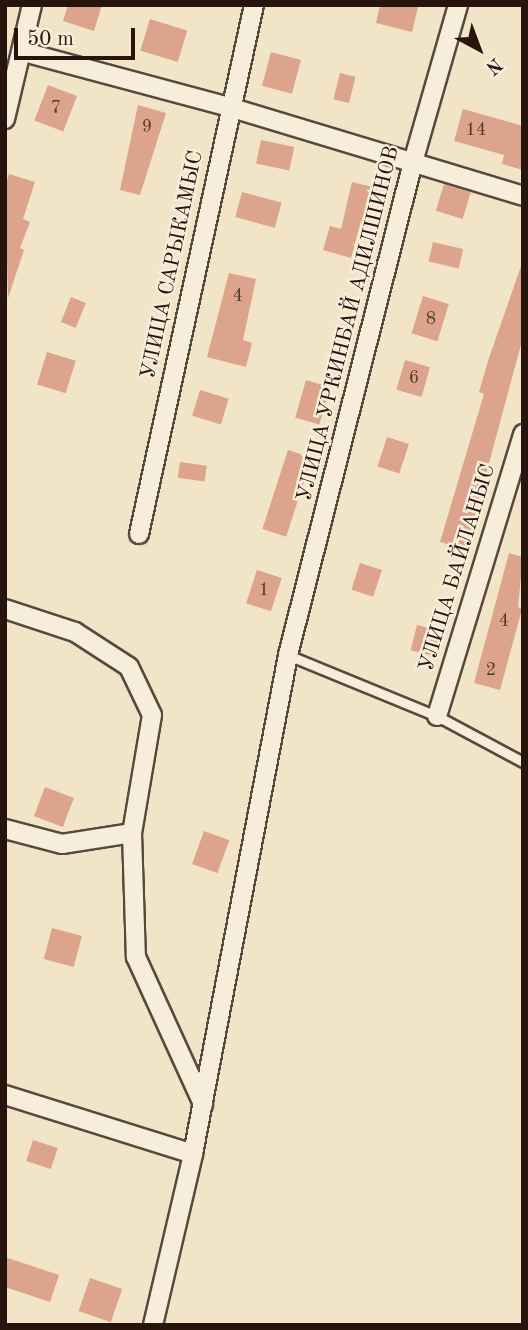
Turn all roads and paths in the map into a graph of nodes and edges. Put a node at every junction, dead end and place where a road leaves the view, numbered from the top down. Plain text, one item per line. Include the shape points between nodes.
1 (32, 5) edge
2 (254, 5) edge
3 (458, 5) edge
4 (23, 52) junction
5 (229, 107) junction
6 (5, 119) edge
7 (413, 162) junction
8 (523, 196) edge
9 (523, 434) edge
10 (139, 534) dead end
11 (5, 608) edge
12 (288, 655) junction
13 (437, 716) junction
14 (523, 762) edge
15 (5, 828) edge
16 (131, 833) junction
17 (5, 1095) edge
18 (203, 1104) junction
19 (193, 1154) junction
20 (153, 1325) edge

1 - 4 street
2 - 5 street, УЛИЦА САРЫКАМЫС
3 - 7 street, УЛИЦА УРКИНБАЙ АДИЛШИНОВ
4 - 5 street
4 - 6 street
5 - 7 street
5 - 10 street, УЛИЦА САРЫКАМЫС
7 - 8 street
7 - 12 street, УЛИЦА УРКИНБАЙ АДИЛШИНОВ
9 - 13 street, УЛИЦА БАЙЛАНЫС
11 - 16 street via 75,632 130,667 152,715
12 - 13 lane
12 - 18 street, УЛИЦА УРКИНБАЙ АДИЛШИНОВ
13 - 14 lane
15 - 16 street via 62,844
16 - 18 street via 136,957
17 - 19 street
18 - 19 street, УЛИЦА УРКИНБАЙ АДИЛШИНОВ
19 - 20 street, УЛИЦА УРКИНБАЙ АДИЛШИНОВ

